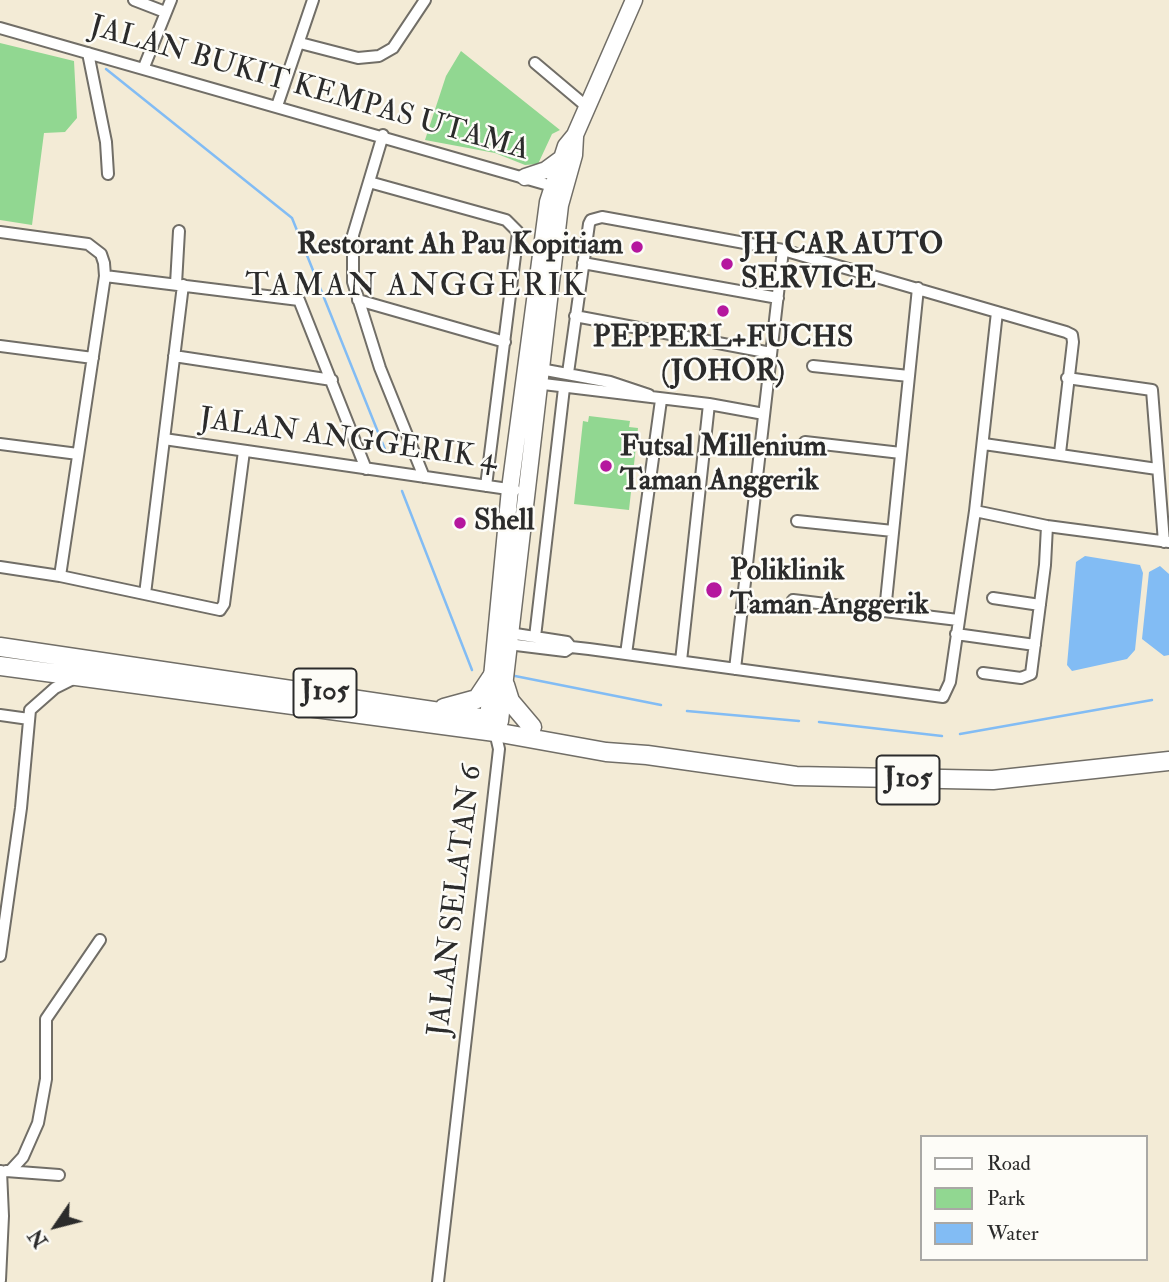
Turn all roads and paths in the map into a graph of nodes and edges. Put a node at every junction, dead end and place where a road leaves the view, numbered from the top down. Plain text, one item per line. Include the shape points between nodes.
1 (134, 0) edge
2 (171, 0) edge
3 (313, 0) edge
4 (425, 0) edge
5 (634, 0) edge
6 (165, 12) junction
7 (0, 28) edge
8 (299, 43) junction
9 (88, 53) junction
10 (535, 63) dead end
11 (144, 67) junction
12 (277, 106) junction
13 (586, 106) junction
14 (383, 135) junction
15 (575, 135) junction
16 (561, 159) junction
17 (108, 174) dead end
18 (525, 177) junction
19 (369, 182) junction
20 (558, 188) junction
21 (179, 231) dead end
22 (0, 232) edge
23 (783, 250) junction
24 (583, 263) junction
25 (105, 276) junction
26 (180, 285) junction
27 (918, 288) junction
28 (778, 298) junction
29 (358, 300) junction
30 (997, 312) junction
31 (575, 316) junction
32 (505, 342) junction
33 (0, 346) edge
34 (771, 353) junction
35 (174, 356) junction
36 (93, 358) junction
37 (813, 366) dead end
38 (568, 373) junction
39 (532, 375) junction
40 (909, 376) junction
41 (1067, 378) junction
42 (332, 380) junction
43 (564, 388) junction
44 (661, 400) junction
45 (709, 404) junction
46 (764, 415) junction
47 (164, 439) junction
48 (805, 442) dead end
49 (0, 444) edge
50 (984, 444) junction
51 (244, 451) junction
52 (901, 453) junction
53 (1059, 453) junction
54 (78, 454) junction
55 (366, 469) junction
56 (1157, 469) junction
57 (424, 477) junction
58 (486, 486) junction
59 (517, 491) junction
60 (975, 511) junction
61 (797, 521) dead end
62 (1047, 526) junction
63 (893, 531) junction
64 (1166, 542) edge
65 (0, 567) edge
66 (60, 576) junction
67 (145, 594) junction
68 (993, 598) dead end
69 (793, 600) dead end
70 (1040, 605) junction
71 (884, 611) junction
72 (958, 620) junction
73 (956, 634) junction
74 (535, 637) junction
75 (508, 639) junction
76 (1035, 645) junction
77 (0, 647) edge
78 (571, 647) junction
79 (626, 654) junction
80 (681, 661) junction
81 (0, 666) edge
82 (735, 669) junction
83 (983, 673) dead end
84 (99, 678) junction
85 (499, 680) junction
86 (434, 710) junction
87 (0, 715) edge
88 (29, 719) junction
89 (495, 724) junction
90 (532, 727) junction
91 (648, 755) junction
92 (1169, 761) edge
93 (1, 938) edge
94 (100, 940) dead end
95 (0, 956) edge
96 (4, 1171) edge
97 (59, 1175) dead end
98 (0, 1280) edge
99 (438, 1282) edge

1 - 6 street
2 - 6 street
3 - 8 street
4 - 8 street via 393,48 379,56 358,58
5 - 13 street
6 - 11 street
7 - 9 street, JALAN BUKIT KEMPAS UTAMA
8 - 12 street
9 - 11 street, JALAN BUKIT KEMPAS UTAMA
9 - 17 street
10 - 13 street
11 - 12 street, JALAN BUKIT KEMPAS UTAMA
12 - 14 street, JALAN BUKIT KEMPAS UTAMA
13 - 15 street
14 - 18 street, JALAN BUKIT KEMPAS UTAMA
14 - 19 street
15 - 16 street
15 - 20 street via 574,155
16 - 18 street
16 - 20 street
18 - 20 street, JALAN BUKIT KEMPAS UTAMA
19 - 29 street via 353,235 353,282
19 - 32 street via 514,225 519,238
20 - 39 street
21 - 26 street
22 - 25 street via 88,244 101,254
23 - 24 street via 602,218 589,224
23 - 27 street
23 - 28 street
24 - 28 street
24 - 31 street
25 - 26 street
25 - 36 street
26 - 35 street
26 - 42 street via 299,300
27 - 30 street
27 - 40 street
28 - 34 street
29 - 32 street
29 - 57 street
30 - 41 street via 1072,335
30 - 50 street
31 - 34 street
31 - 38 street
32 - 58 street
33 - 36 street
34 - 46 street
35 - 42 street
35 - 47 street
36 - 54 street
37 - 40 street
38 - 39 street
38 - 44 street via 627,386
39 - 43 street
39 - 59 street
40 - 52 street
41 - 53 street
41 - 56 street via 1149,387 1154,396
42 - 55 street
43 - 44 street
43 - 74 street
44 - 45 street
44 - 79 street
45 - 46 street
45 - 80 street
46 - 82 street
47 - 51 street, JALAN ANGGERIK 4
47 - 67 street
48 - 52 street
49 - 54 street
50 - 53 street
50 - 60 street
51 - 55 street, JALAN ANGGERIK 4
51 - 67 street via 220,610
52 - 63 street
53 - 56 street
54 - 66 street
55 - 57 street, JALAN ANGGERIK 4
56 - 64 street
57 - 58 street, JALAN ANGGERIK 4
58 - 59 street, JALAN ANGGERIK 4
59 - 75 street
59 - 85 street
60 - 62 street
60 - 72 street
61 - 63 street
62 - 64 street
62 - 70 street
63 - 71 street
65 - 66 street
66 - 67 street
68 - 70 street
69 - 71 street
70 - 76 street
71 - 72 street
72 - 73 street
73 - 76 street
73 - 82 street via 950,682 943,697
74 - 75 street
74 - 78 street via 567,642
75 - 78 street via 565,651
75 - 85 street
76 - 83 street via 1031,674 1021,678
77 - 86 main road, J105
78 - 79 street
79 - 80 street
80 - 82 street
81 - 84 main road, J105
84 - 88 street via 71,678 30,710
84 - 89 main road, J105
85 - 86 main road via 477,699
85 - 89 street
85 - 90 main road
86 - 89 main road, J105
87 - 88 street
88 - 93 street
89 - 90 main road, J105
89 - 91 main road, J105 via 606,752
89 - 99 street, JALAN SELATAN 6 via 499,749
90 - 91 main road, J105
91 - 92 main road, J105 via 775,774 855,780 993,780
93 - 95 street
94 - 96 street via 47,1019 46,1079 38,1123 23,1157
96 - 97 street
96 - 98 street

